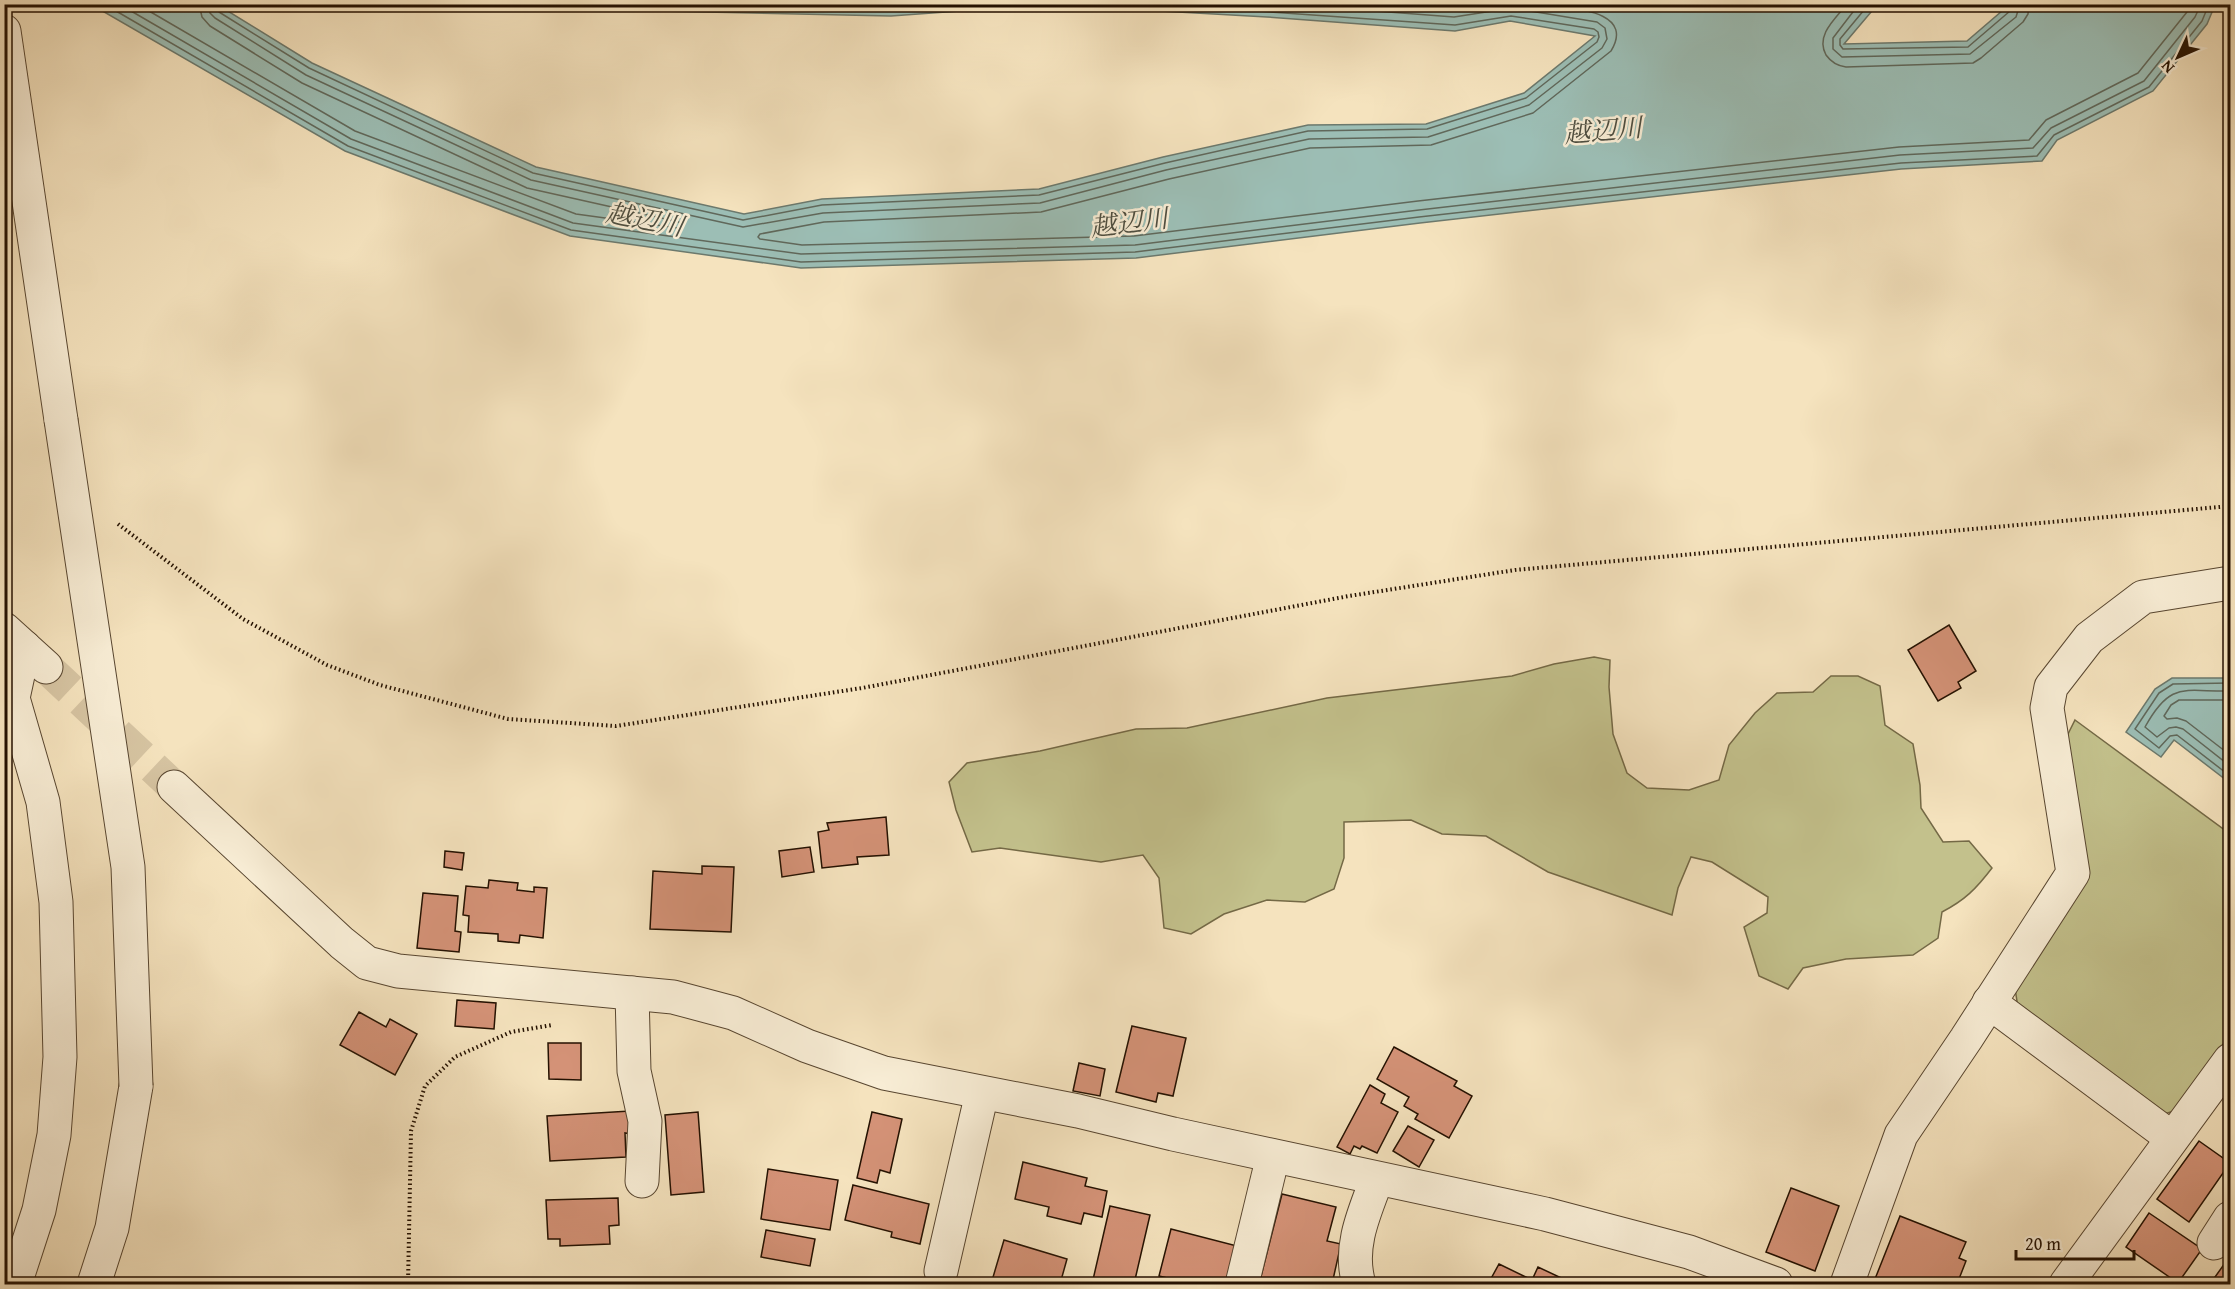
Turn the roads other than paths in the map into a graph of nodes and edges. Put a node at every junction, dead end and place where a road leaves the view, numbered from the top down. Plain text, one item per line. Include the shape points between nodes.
1 (4, 31) edge
2 (2230, 583) edge
3 (25, 647) edge
4 (174, 787) tunnel mouth
5 (632, 993) junction
6 (1989, 1002) junction
7 (2230, 1060) edge
8 (982, 1093) junction
9 (2172, 1138) junction
10 (1273, 1156) junction
11 (1377, 1179) junction
12 (642, 1181) dead end
13 (941, 1271) dead end
14 (1243, 1280) dead end
15 (15, 1284) edge
16 (94, 1284) edge
17 (1359, 1284) edge
18 (1776, 1284) edge
19 (1847, 1284) edge
20 (2066, 1284) edge

1 - 16 street, bridge via 128,867 136,1086 112,1228
2 - 6 street via 2143,597 2090,638 2051,687 2047,708 2073,873
3 - 15 street via 13,698 43,802 56,903 60,1057 54,1135 39,1210
4 - 5 street via 367,963 398,970
5 - 8 street via 673,997 733,1013 807,1046 884,1073
5 - 12 street via 634,1071 645,1121
6 - 9 street
6 - 19 street via 1901,1135
7 - 9 street
8 - 10 street
8 - 13 street
9 - 20 street
10 - 11 street
10 - 14 street
11 - 17 street via 1357,1236 1354,1270
11 - 18 street via 1545,1214 1689,1252

